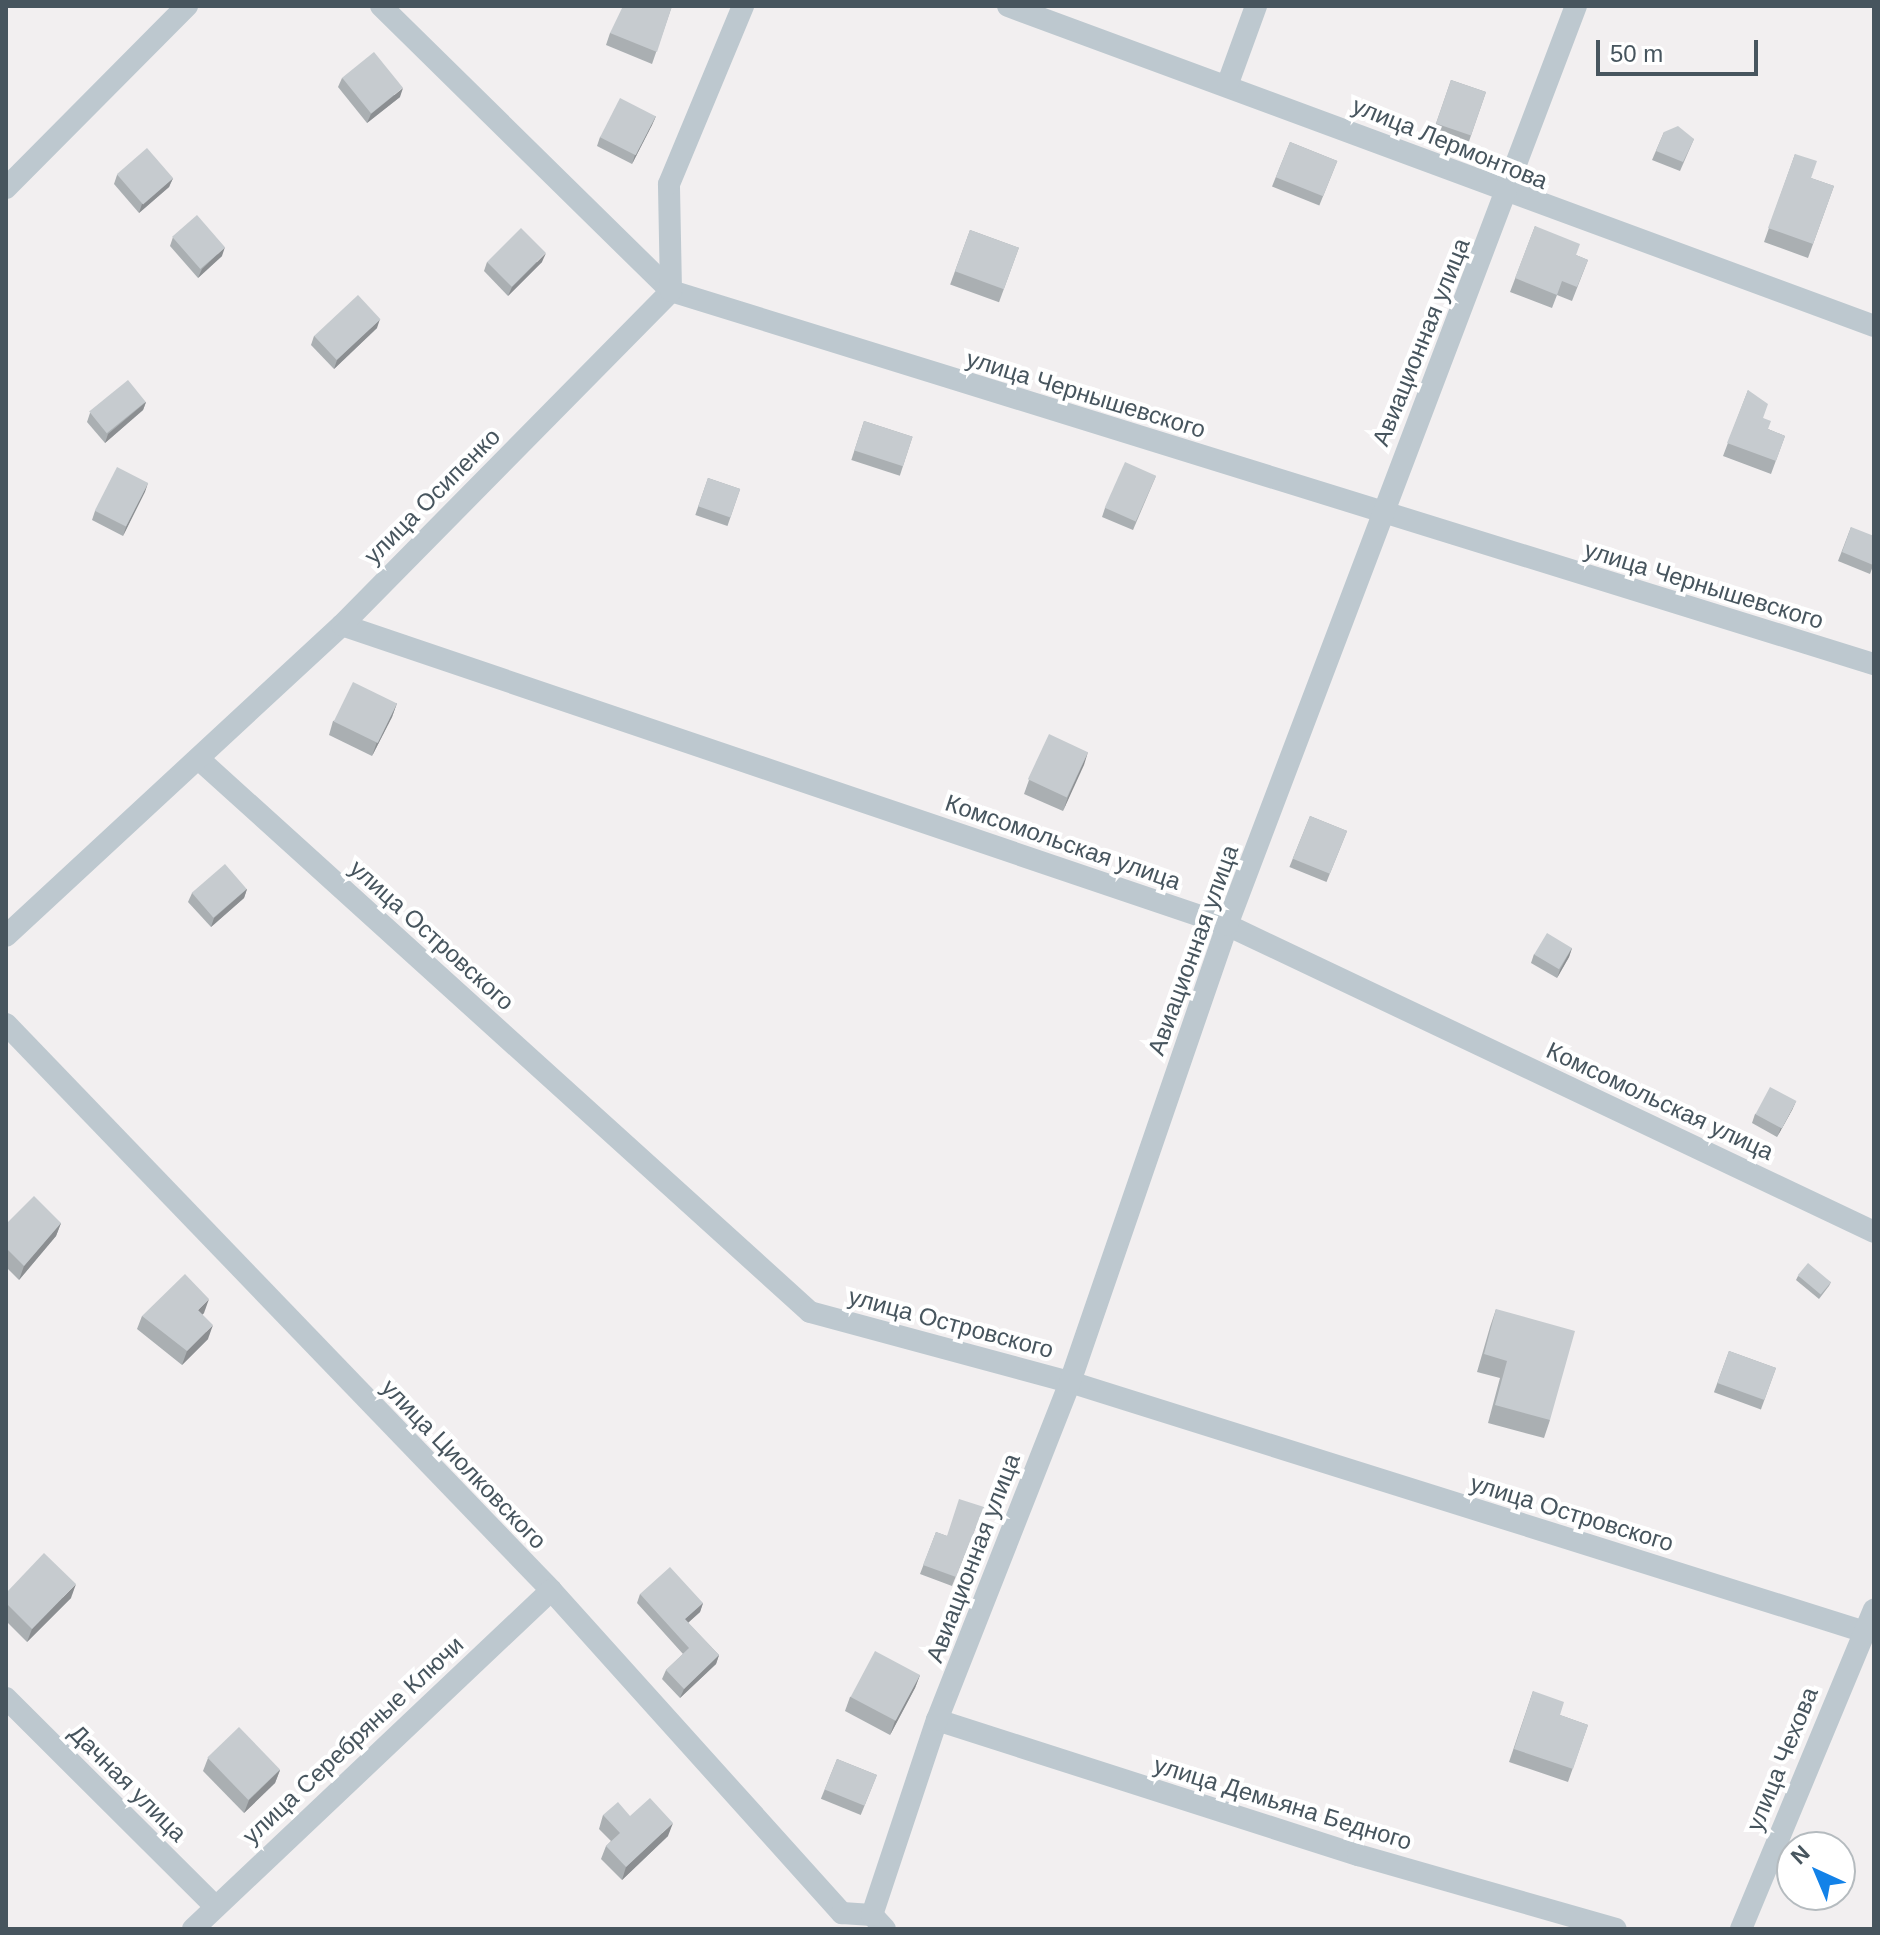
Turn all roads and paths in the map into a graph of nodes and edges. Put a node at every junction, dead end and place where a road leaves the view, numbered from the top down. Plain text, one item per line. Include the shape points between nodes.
1 (187, 6) edge
2 (381, 6) edge
3 (743, 6) edge
4 (1008, 6) edge
5 (1256, 6) edge
6 (1576, 6) edge
7 (1228, 83) junction
8 (6, 188) edge
9 (1507, 196) junction
10 (671, 291) junction
11 (1874, 326) edge
12 (1382, 514) junction
13 (342, 625) junction
14 (1874, 664) edge
15 (201, 761) junction
16 (1227, 925) junction
17 (6, 936) edge
18 (6, 1024) edge
19 (1874, 1232) edge
20 (1070, 1382) junction
21 (551, 1590) junction
22 (1874, 1610) edge
23 (1862, 1631) junction
24 (6, 1698) edge
25 (937, 1720) junction
26 (214, 1905) junction
27 (842, 1913) junction
28 (878, 1922) edge
29 (193, 1929) edge
30 (826, 1929) edge
31 (1616, 1929) edge
32 (1741, 1929) edge

1 - 8 street
2 - 10 street, улица Чернышевского
3 - 10 street via 669,184
4 - 7 street, улица Лермонтова
5 - 7 street
6 - 9 street, Авиационная улица
7 - 9 street, улица Лермонтова
9 - 11 street, улица Лермонтова
9 - 12 street, Авиационная улица
10 - 12 street, улица Чернышевского
10 - 13 street, улица Осипенко
12 - 14 street, улица Чернышевского
12 - 16 street, Авиационная улица
13 - 15 street, улица Осипенко
13 - 16 street, Комсомольская улица
15 - 17 street, улица Осипенко
15 - 20 street, улица Островского via 810,1312
16 - 19 street, Комсомольская улица
16 - 20 street, Авиационная улица
18 - 21 street, улица Циолковского
20 - 23 street, улица Островского
20 - 25 street, Авиационная улица
21 - 26 street, улица Серебряные Ключи
21 - 27 street, улица Циолковского
22 - 23 street, улица Чехова
23 - 32 street, улица Чехова
24 - 26 street, Дачная улица
25 - 28 street, Авиационная улица
25 - 31 street, улица Демьяна Бедного via 1358,1855
26 - 29 street, улица Серебряные Ключи
27 - 28 street
27 - 30 street

